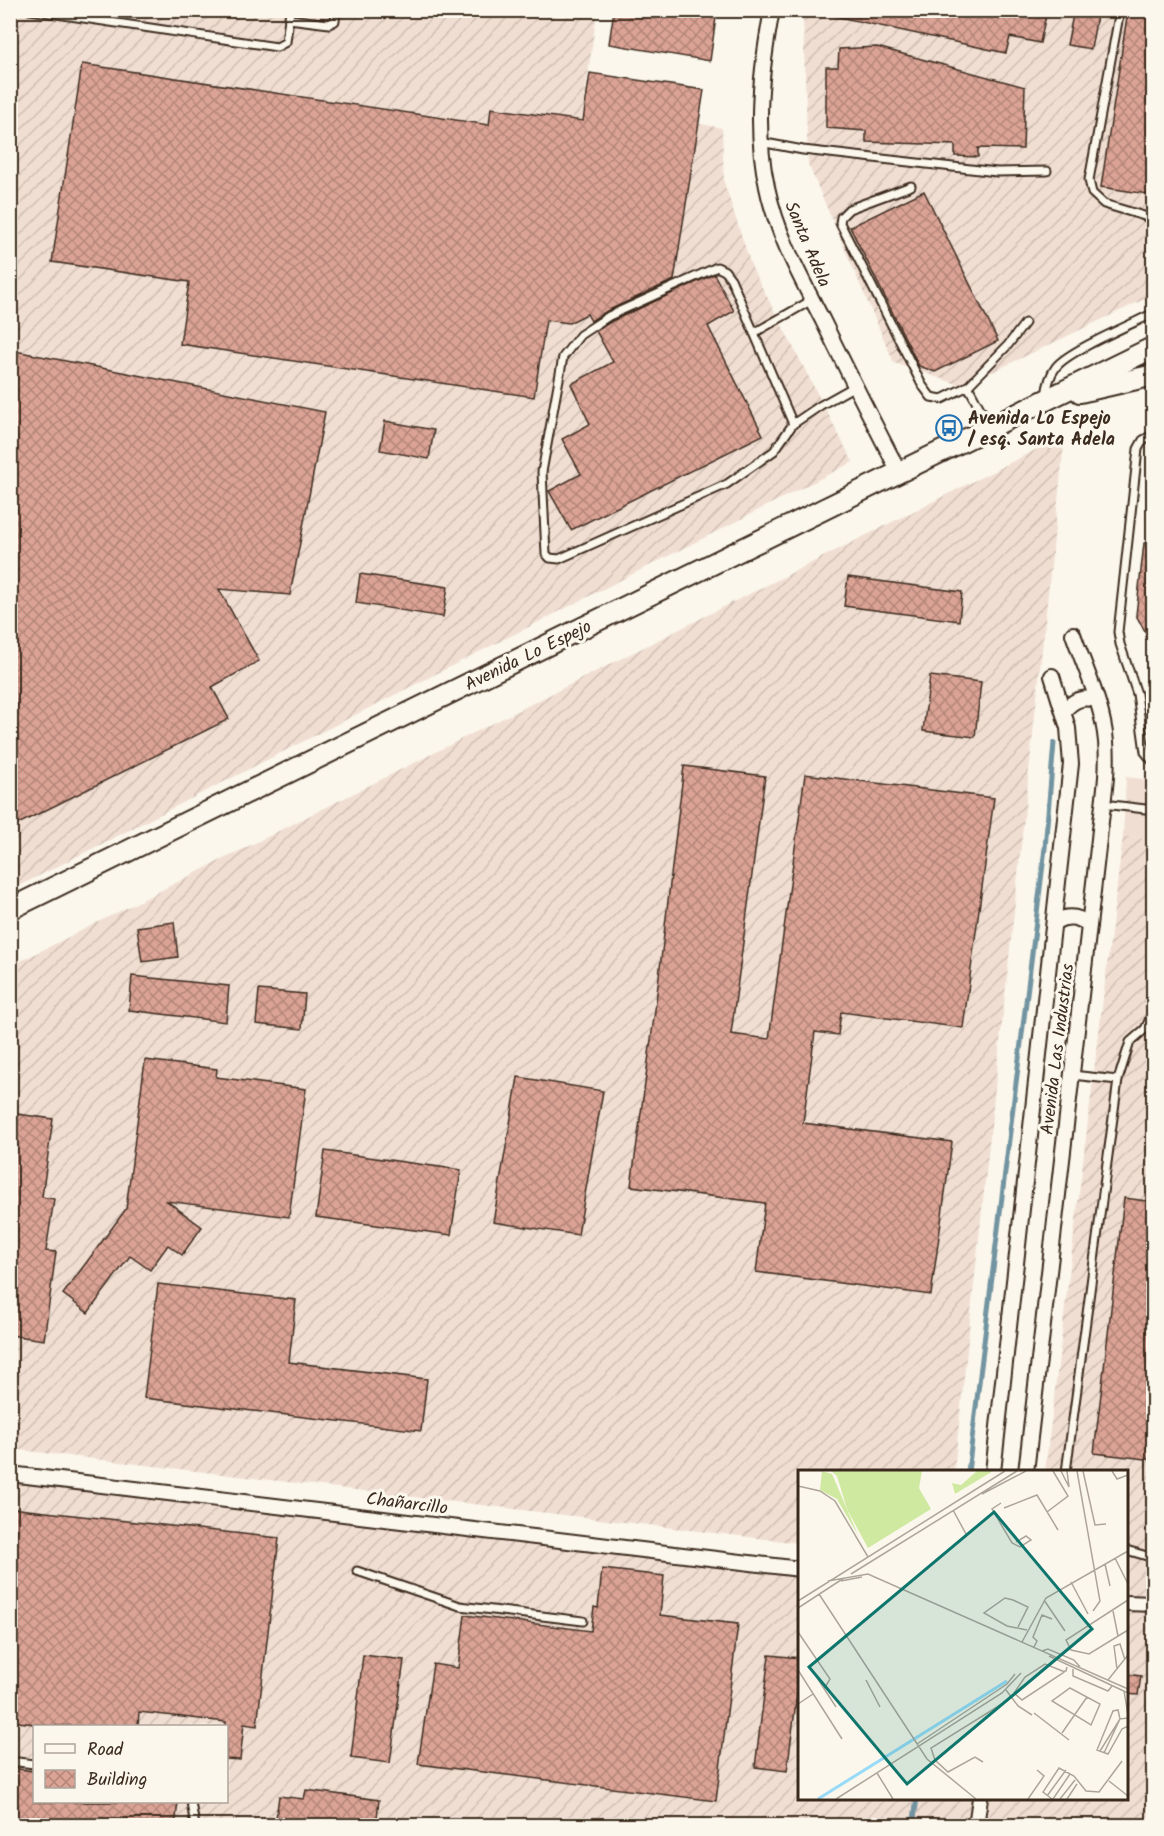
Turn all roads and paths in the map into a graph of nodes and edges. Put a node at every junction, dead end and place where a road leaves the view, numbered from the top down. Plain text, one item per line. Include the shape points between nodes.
1 (30, 10) edge
2 (290, 10) edge
3 (336, 10) edge
4 (772, 10) edge
5 (1120, 10) edge
6 (288, 19) junction
7 (760, 142) junction
8 (1047, 171) dead end
9 (911, 186) dead end
10 (1154, 219) edge
11 (812, 300) junction
12 (1154, 313) edge
13 (1025, 323) dead end
14 (754, 333) junction
15 (1154, 347) edge
16 (1154, 375) edge
17 (855, 386) junction
18 (968, 386) junction
19 (1046, 400) junction
20 (793, 424) junction
21 (990, 428) junction
22 (1154, 434) edge
23 (899, 472) junction
24 (1073, 634) dead end
25 (1052, 676) dead end
26 (1096, 700) junction
27 (1064, 711) junction
28 (1154, 763) edge
29 (1103, 804) junction
30 (1154, 810) edge
31 (10, 909) edge
32 (1055, 922) junction
33 (1089, 925) junction
34 (1154, 1010) edge
35 (1072, 1075) junction
36 (1118, 1080) junction
37 (993, 1470) edge
38 (1026, 1470) edge
39 (1066, 1470) edge
40 (10, 1474) edge
41 (1128, 1551) edge
42 (1154, 1558) edge
43 (798, 1569) edge
44 (357, 1571) dead end
45 (1128, 1603) edge
46 (1154, 1604) edge
47 (583, 1621) dead end
48 (10, 1761) edge
49 (33, 1764) edge
50 (980, 1800) edge
51 (191, 1803) edge
52 (195, 1826) edge
53 (976, 1826) edge

1 - 6 lane via 277,47 285,42
2 - 6 lane
3 - 6 lane via 335,21 329,24
4 - 7 street, Santa Adela via 764,51
5 - 10 lane via 1089,180 1092,193 1104,204
7 - 8 lane via 997,172
7 - 11 street, Santa Adela via 775,218
9 - 18 lane via 849,209 840,223 931,397 942,399
11 - 14 lane
11 - 17 street, Santa Adela
12 - 19 lane via 1069,355 1051,375
13 - 18 lane
14 - 20 lane
14 - 20 lane via 731,279 717,267 609,316 580,335 563,357 542,472 546,554 559,559 727,484 774,451
15 - 19 main road, Avenida Lo Espejo
16 - 19 main road, Avenida Lo Espejo
17 - 20 lane
17 - 23 street, Santa Adela
18 - 21 lane
19 - 21 main road, Avenida Lo Espejo
21 - 23 main road, Avenida Lo Espejo
22 - 28 lane via 1143,440 1138,449 1118,632 1137,694 1145,752
23 - 31 main road, Avenida Lo Espejo
24 - 26 street, Avenida Las Industrias
25 - 27 street, Avenida Las Industrias
26 - 27 street via 1079,699
26 - 29 street, Avenida Las Industrias via 1106,741
27 - 32 street, Avenida Las Industrias via 1071,764
29 - 30 lane
29 - 33 street, Avenida Las Industrias
32 - 33 street via 1073,917
32 - 37 street, Avenida Las Industrias
33 - 35 street, Avenida Las Industrias
34 - 36 lane via 1145,1029 1130,1042
35 - 36 lane
35 - 38 street, Avenida Las Industrias
36 - 39 lane
40 - 43 street, Chañarcillo
41 - 42 lane
44 - 47 lane via 460,1606
45 - 46 street
48 - 49 lane
50 - 53 street
51 - 52 lane

